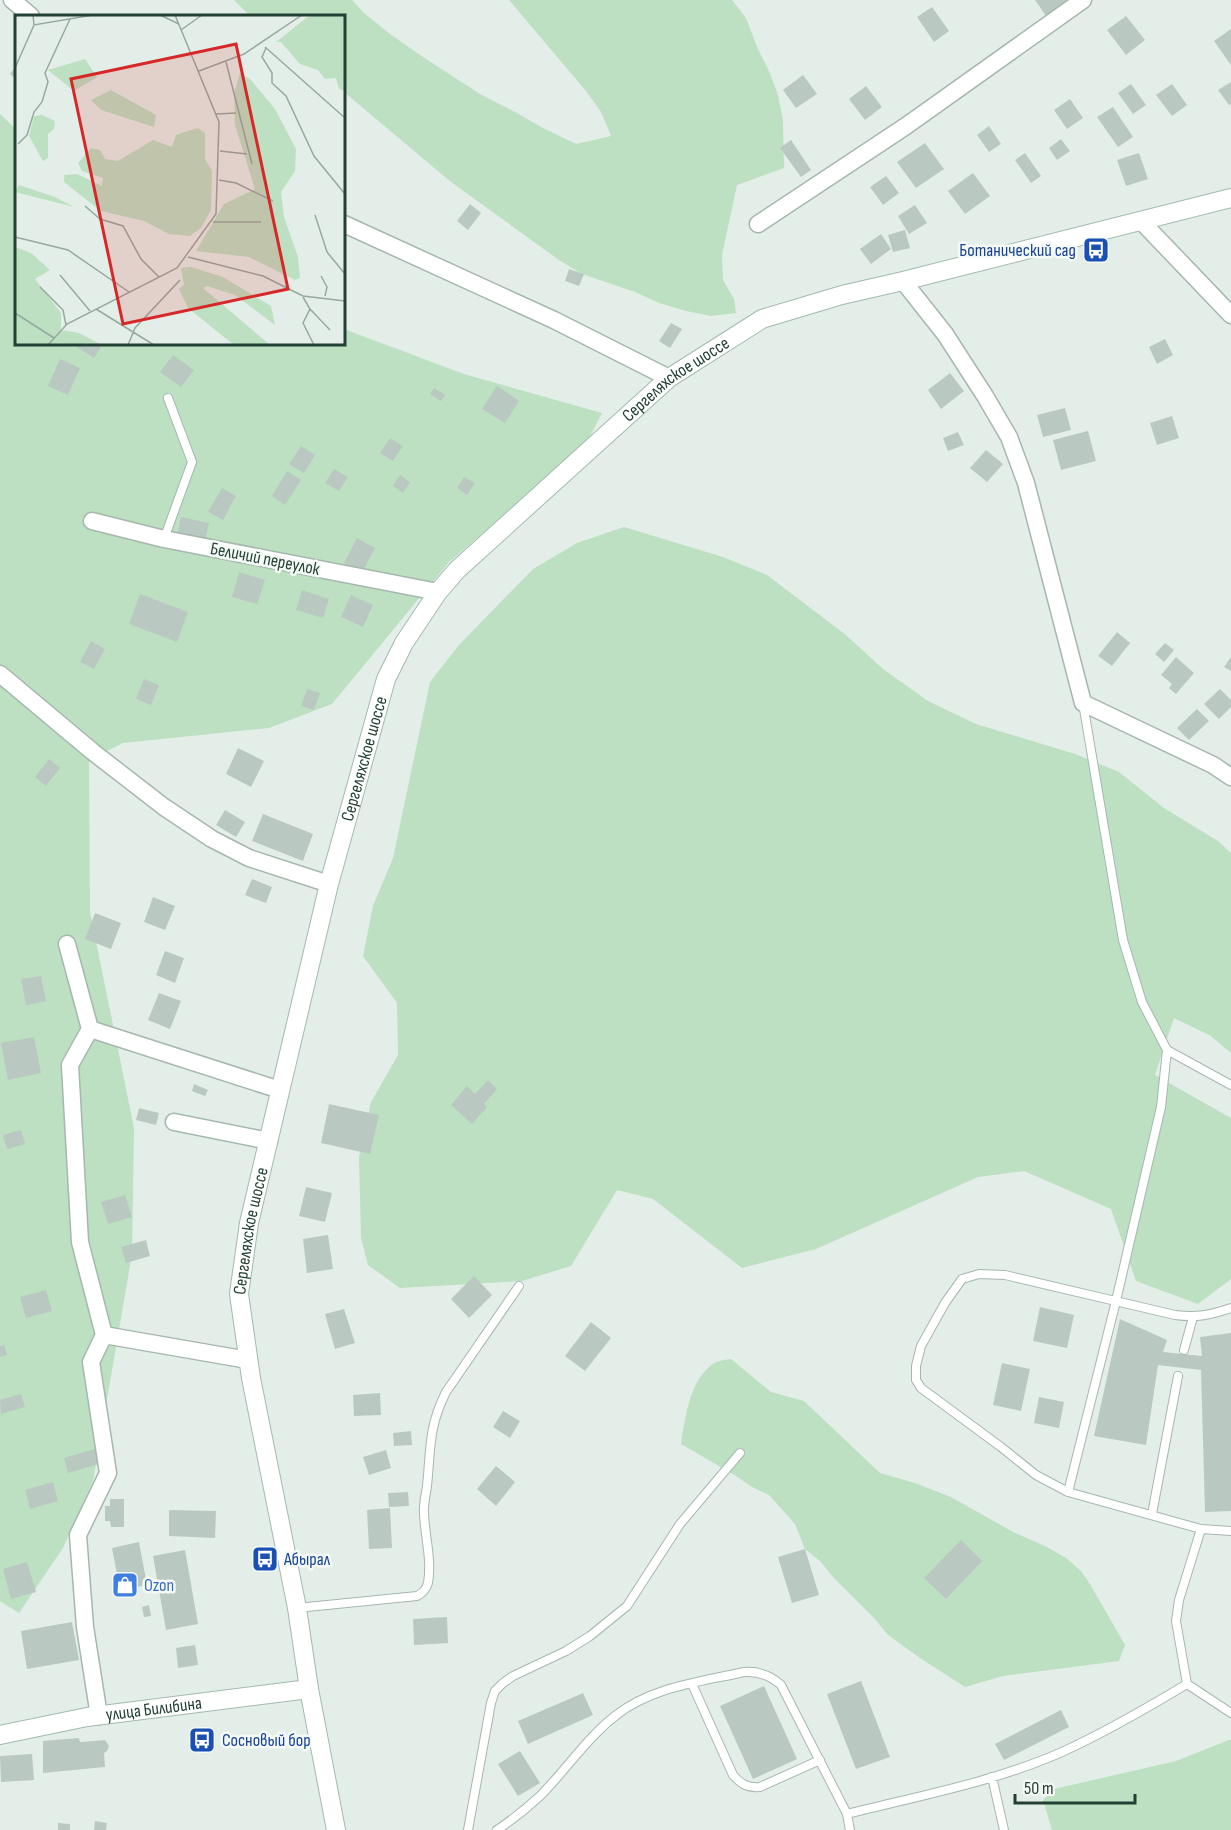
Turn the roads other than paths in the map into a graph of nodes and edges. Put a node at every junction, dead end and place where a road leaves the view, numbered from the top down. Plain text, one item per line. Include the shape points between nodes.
1 (12, 0) edge
2 (1083, 0) edge
3 (29, 15) edge
4 (1231, 198) edge
5 (1141, 221) junction
6 (345, 224) edge
7 (759, 224) dead end
8 (903, 281) junction
9 (1231, 315) edge
10 (669, 378) junction
11 (168, 398) dead end
12 (92, 521) dead end
13 (164, 539) junction
14 (438, 592) junction
15 (0, 674) edge
16 (1083, 703) junction
17 (1231, 777) edge
18 (329, 884) junction
19 (67, 944) dead end
20 (90, 1029) junction
21 (1167, 1050) junction
22 (1231, 1085) edge
23 (280, 1090) junction
24 (174, 1122) dead end
25 (268, 1141) junction
26 (519, 1286) dead end
27 (1116, 1301) junction
28 (1231, 1308) edge
29 (1193, 1317) junction
30 (104, 1335) junction
31 (1185, 1350) dead end
32 (248, 1360) junction
33 (1178, 1376) dead end
34 (740, 1453) dead end
35 (1068, 1492) junction
36 (1152, 1514) junction
37 (1201, 1529) junction
38 (1231, 1531) edge
39 (297, 1608) junction
40 (692, 1684) junction
41 (1187, 1684) junction
42 (309, 1689) junction
43 (1231, 1713) edge
44 (99, 1716) junction
45 (0, 1735) edge
46 (820, 1760) junction
47 (992, 1777) junction
48 (847, 1814) junction
49 (336, 1830) edge
50 (468, 1830) edge
51 (497, 1830) edge
52 (850, 1830) edge
53 (1004, 1830) edge

1 - 3 street
2 - 7 street
4 - 5 main road, Сергеляхское шоссе
5 - 8 main road, Сергеляхское шоссе
5 - 9 street
6 - 10 street
8 - 10 main road, Сергеляхское шоссе via 762,319
8 - 16 street via 945,334 1009,437 1026,483
10 - 14 main road, Сергеляхское шоссе via 457,570
11 - 13 lane via 192,462
12 - 13 street, Беличий переулок
13 - 14 street, Беличий переулок
14 - 18 main road, Сергеляхское шоссе via 404,643 386,679
15 - 18 street via 102,759 212,839 249,858
16 - 17 street
16 - 21 lane via 1123,940 1142,1002
18 - 23 main road, Сергеляхское шоссе
19 - 20 street
20 - 23 street
20 - 30 street via 70,1065 80,1242
21 - 22 lane
21 - 27 lane via 1161,1107
23 - 25 main road, Сергеляхское шоссе
24 - 25 street
25 - 32 main road, Сергеляхское шоссе via 249,1223 239,1294
26 - 39 lane via 438,1408 432,1428 423,1512 429,1562 424,1593
27 - 29 lane
27 - 35 lane
27 - 35 lane via 1005,1275 979,1274 962,1279 921,1346 916,1380 921,1388 1036,1475
28 - 29 lane
29 - 31 lane
30 - 32 street
30 - 44 street via 92,1362 108,1473 78,1535
32 - 39 main road, Сергеляхское шоссе
33 - 36 lane
34 - 50 lane via 680,1524 627,1606 590,1636 513,1676 495,1691
35 - 36 lane
36 - 37 lane
37 - 38 lane
37 - 41 lane via 1176,1621
39 - 42 main road, Сергеляхское шоссе
40 - 46 lane via 753,1671 769,1676 781,1685
40 - 46 lane via 740,1783 760,1787
40 - 51 lane via 656,1692 616,1714 592,1735 540,1796
41 - 43 lane
41 - 47 lane via 1061,1752
42 - 44 main road, улица Билибина
42 - 49 main road, Сергеляхское шоссе
44 - 45 main road, улица Билибина
46 - 48 lane
47 - 48 lane
47 - 53 lane
48 - 52 lane

